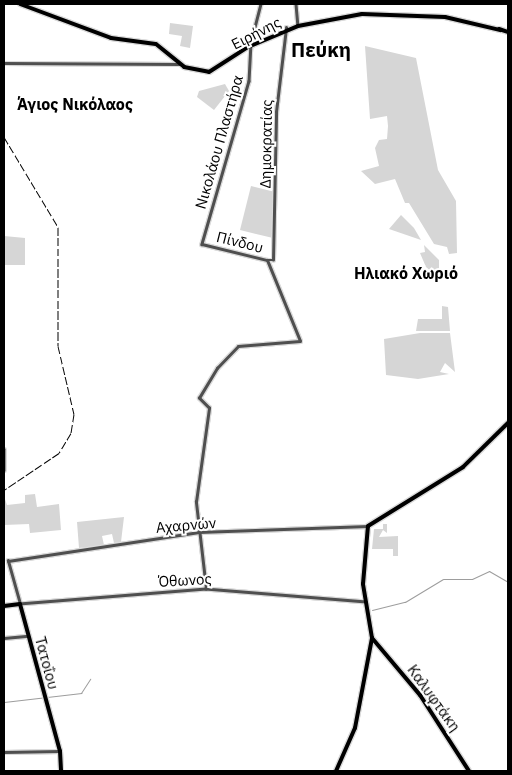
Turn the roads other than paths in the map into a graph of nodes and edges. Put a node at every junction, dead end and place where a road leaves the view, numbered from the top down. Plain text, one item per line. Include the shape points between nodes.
1 (20, 4) edge
2 (261, 4) edge
3 (296, 4) edge
4 (298, 25) junction
5 (287, 29) junction
6 (508, 32) edge
7 (251, 44) junction
8 (275, 58) dead end
9 (282, 60) junction
10 (4, 63) edge
11 (181, 65) junction
12 (252, 70) junction
13 (256, 75) dead end
14 (202, 244) joint
15 (266, 260) junction
16 (273, 260) joint
17 (508, 423) edge
18 (4, 449) edge
19 (4, 470) edge
20 (375, 523) junction
21 (368, 526) junction
22 (199, 532) junction
23 (369, 533) junction
24 (8, 561) joint
25 (206, 589) junction
26 (366, 602) junction
27 (20, 604) junction
28 (4, 606) edge
29 (28, 636) junction
30 (4, 638) edge
31 (371, 639) junction
32 (60, 751) junction
33 (4, 752) edge
34 (61, 771) edge
35 (336, 771) edge
36 (469, 771) edge

1 - 11 main road via 109,38 156,44
2 - 7 street, Νικολάου Πλαστήρα
3 - 4 street
4 - 5 main road, Ειρήνης
4 - 6 main road, Ειρήνης via 376,13 445,17
5 - 7 main road, Ειρήνης
5 - 9 street, Δημοκρατίας
7 - 11 main road, Ειρήνης via 212,69
7 - 11 main road, Ειρήνης via 212,72
7 - 12 street, Νικολάου Πλαστήρα
8 - 9 street
9 - 16 street, Δημοκρατίας
10 - 11 street
12 - 13 street
12 - 14 street, Νικολάου Πλαστήρα
14 - 15 street, Πίνδου
15 - 16 street, Πίνδου
15 - 22 street via 300,341 240,346 217,368 199,398 210,408 197,490
17 - 20 main road via 465,465
18 - 19 street
20 - 21 main road
20 - 23 main road
21 - 22 street, Αχαρνών
21 - 23 main road
22 - 24 street, Αχαρνών
22 - 25 street
23 - 26 main road via 363,580
24 - 27 street, Τατοΐου
25 - 26 street, Όθωνος
25 - 27 street, Όθωνος
26 - 31 main road
27 - 28 main road, Όθωνος
27 - 29 main road, Τατοΐου
29 - 30 street
29 - 32 main road, Τατοΐου
31 - 35 main road via 356,723
31 - 36 main road, Καλυφτάκη via 377,642 420,695
32 - 33 street
32 - 34 main road, Τατοΐου

